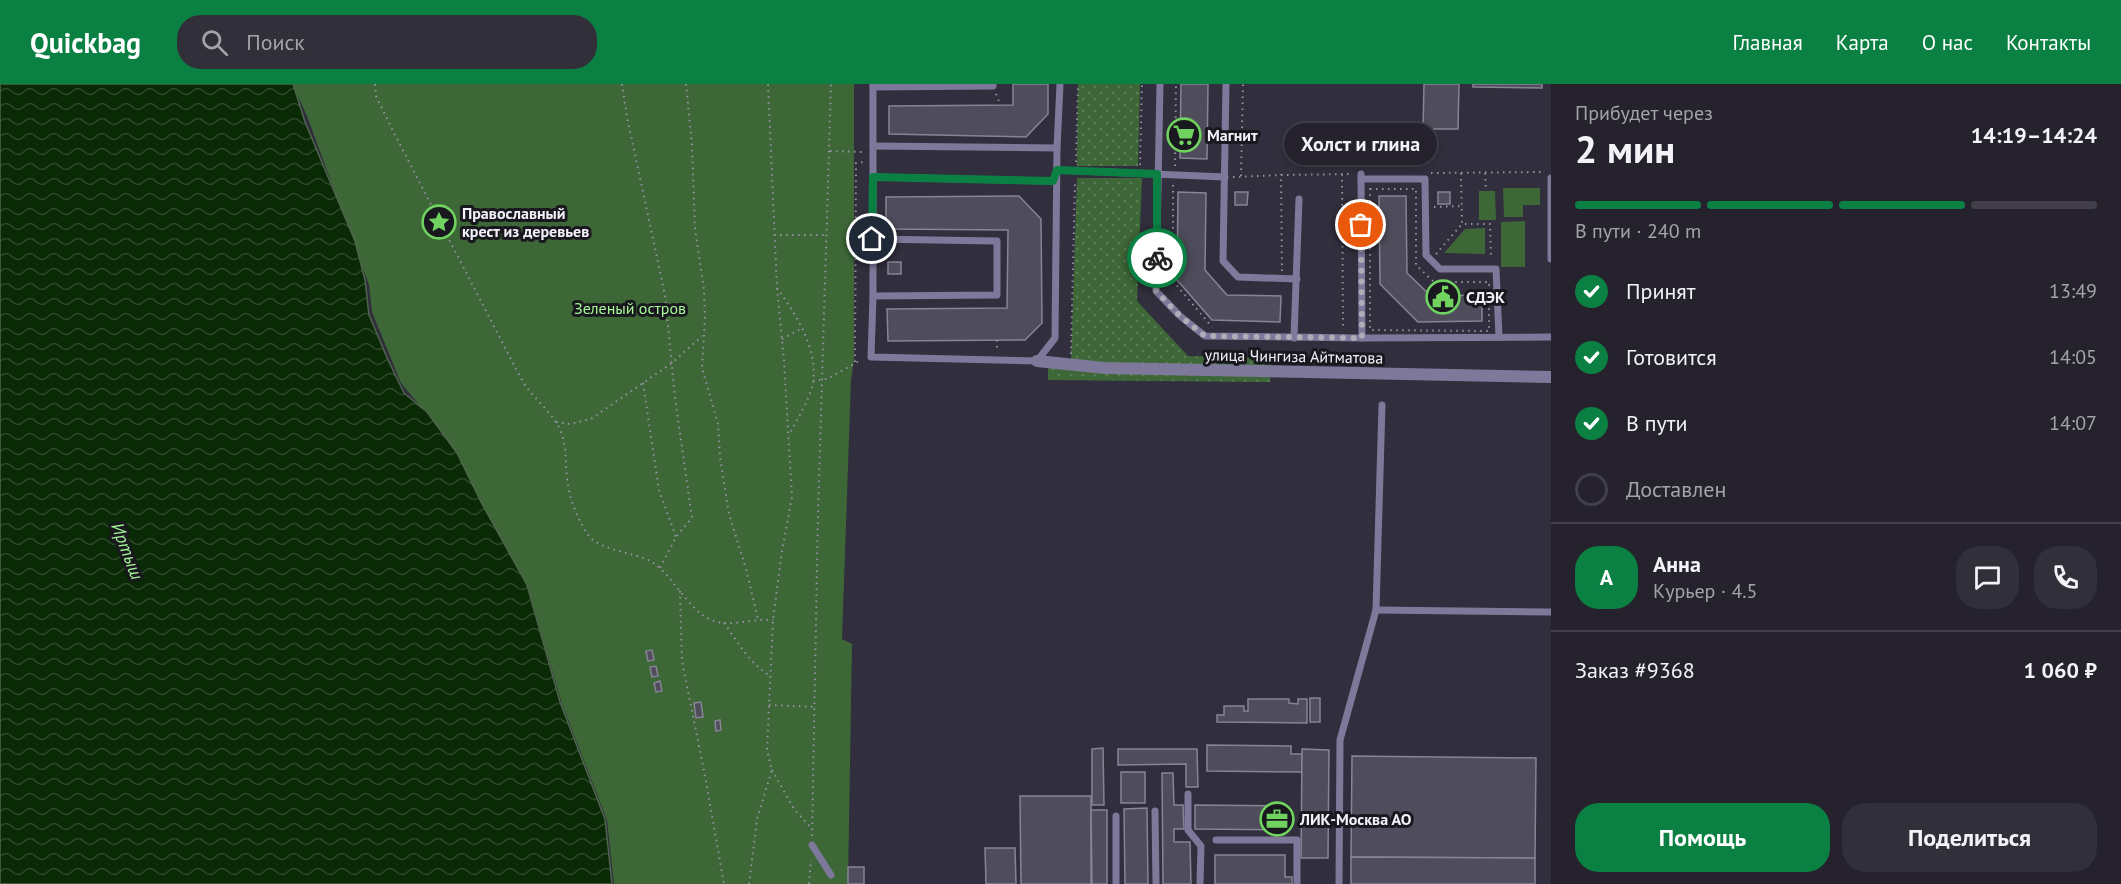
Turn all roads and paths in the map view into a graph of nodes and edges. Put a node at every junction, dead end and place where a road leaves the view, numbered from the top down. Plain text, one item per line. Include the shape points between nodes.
1 (375, 84) edge
2 (622, 84) edge
3 (686, 84) edge
4 (768, 84) edge
5 (831, 84) edge
6 (993, 84) edge
7 (1060, 84) edge
8 (1078, 84) edge
9 (1142, 84) edge
10 (1160, 84) edge
11 (1176, 84) edge
12 (1226, 84) edge
13 (1244, 84) edge
14 (873, 85) edge
15 (873, 146) junction
16 (1057, 148) junction
17 (829, 151) junction
18 (865, 153) dead end
19 (865, 160) dead end
20 (1175, 167) dead end
21 (1140, 169) dead end
22 (1057, 170) junction
23 (1075, 171) junction
24 (1551, 172) edge
25 (1461, 173) junction
26 (1485, 173) junction
27 (1157, 174) junction
28 (1342, 174) junction
29 (1427, 174) dead end
30 (1281, 175) junction
31 (1241, 176) junction
32 (873, 177) junction
33 (1225, 177) junction
34 (1361, 177) junction
35 (1551, 178) edge
36 (1173, 184) dead end
37 (1486, 190) dead end
38 (1299, 199) dead end
39 (1462, 206) junction
40 (1425, 207) junction
41 (1462, 224) junction
42 (774, 235) junction
43 (827, 235) junction
44 (872, 239) junction
45 (1551, 259) edge
46 (1431, 260) junction
47 (1416, 265) joint
48 (1491, 269) junction
49 (1282, 278) junction
50 (1297, 279) junction
51 (777, 288) junction
52 (873, 296) junction
53 (1211, 327) dead end
54 (801, 329) junction
55 (1343, 330) dead end
56 (704, 335) junction
57 (1499, 337) junction
58 (1551, 337) edge
59 (1294, 338) junction
60 (1362, 338) junction
61 (782, 339) junction
62 (814, 358) junction
63 (823, 358) junction
64 (1071, 360) dead end
65 (1037, 361) junction
66 (672, 363) junction
67 (1551, 376) edge
68 (813, 381) junction
69 (822, 381) junction
70 (643, 383) junction
71 (1382, 405) dead end
72 (556, 422) junction
73 (789, 436) junction
74 (676, 537) junction
75 (660, 568) junction
76 (680, 591) junction
77 (1376, 610) junction
78 (1551, 612) edge
79 (758, 619) junction
80 (773, 620) junction
81 (724, 623) junction
82 (770, 675) junction
83 (769, 705) junction
84 (814, 707) junction
85 (772, 770) junction
86 (1188, 794) dead end
87 (1155, 811) dead end
88 (1116, 816) dead end
89 (812, 828) junction
90 (1216, 840) dead end
91 (812, 845) junction
92 (831, 875) dead end
93 (724, 884) edge
94 (749, 884) edge
95 (809, 884) edge
96 (1116, 884) edge
97 (1156, 884) edge
98 (1200, 884) edge
99 (1297, 884) edge
100 (1339, 884) edge

1 - 72 path via 376,96 393,131 516,369
2 - 66 path via 665,295
3 - 56 path via 695,229 704,290
4 - 42 path
5 - 17 path
6 - 14 lane
7 - 16 lane
8 - 23 path
9 - 21 path
10 - 27 lane
11 - 20 path
12 - 33 lane
13 - 31 path
14 - 15 lane
15 - 16 lane
15 - 32 lane
16 - 22 lane
17 - 18 path
17 - 43 path
19 - 69 path via 856,163 855,362
22 - 23 lane
22 - 32 lane via 1053,181
22 - 65 lane via 1055,338
23 - 27 lane
23 - 64 path
24 - 26 path
25 - 26 path
25 - 29 path
25 - 39 path
26 - 37 path
27 - 33 lane
27 - 59 lane via 1156,291 1205,336
28 - 30 path
28 - 34 path
28 - 55 path
30 - 31 path
30 - 49 path
31 - 33 path
32 - 44 lane
33 - 49 lane via 1223,261 1238,277
34 - 40 lane via 1425,179
34 - 60 lane
35 - 45 lane
36 - 53 path via 1173,281
38 - 50 lane
39 - 40 path
39 - 41 path
40 - 46 lane via 1426,255
41 - 46 path
41 - 48 path via 1490,224
42 - 43 path
42 - 51 path
43 - 63 path
44 - 52 lane
44 - 52 lane via 997,241 997,295
46 - 48 lane via 1440,269
47 - 47 path via 1434,282 1489,282 1489,331 1370,330 1370,189 1416,189
48 - 57 lane via 1496,269
49 - 50 lane
50 - 59 lane
51 - 54 path
51 - 61 path
52 - 65 lane via 871,357
54 - 61 path
54 - 62 path
56 - 66 path
56 - 79 path via 702,368 718,424 729,514
57 - 58 lane
57 - 60 lane
59 - 60 lane
61 - 73 path
62 - 63 path
62 - 68 path
63 - 69 path
65 - 67 street, улица Чингиза Айтматова via 1105,368
66 - 70 path
66 - 74 path via 692,518
68 - 69 path
68 - 73 path
69 - 84 path
70 - 72 path via 591,419 570,424
70 - 74 path via 659,490
71 - 77 lane
72 - 75 path via 566,448 570,494 590,537 605,546 645,558
73 - 80 path via 792,497
74 - 75 path
75 - 76 path
76 - 81 path via 699,613
76 - 93 path via 682,661
77 - 78 lane
77 - 100 lane via 1340,740
79 - 80 path
79 - 81 path
80 - 82 path
81 - 82 path via 748,657
82 - 83 path
83 - 84 path
83 - 85 path via 767,750
84 - 89 path
85 - 89 path via 794,809
85 - 94 path via 757,819
86 - 98 lane via 1188,830 1201,846
87 - 97 lane
88 - 96 lane
89 - 91 path
90 - 99 lane via 1297,840
91 - 92 lane
91 - 95 path

